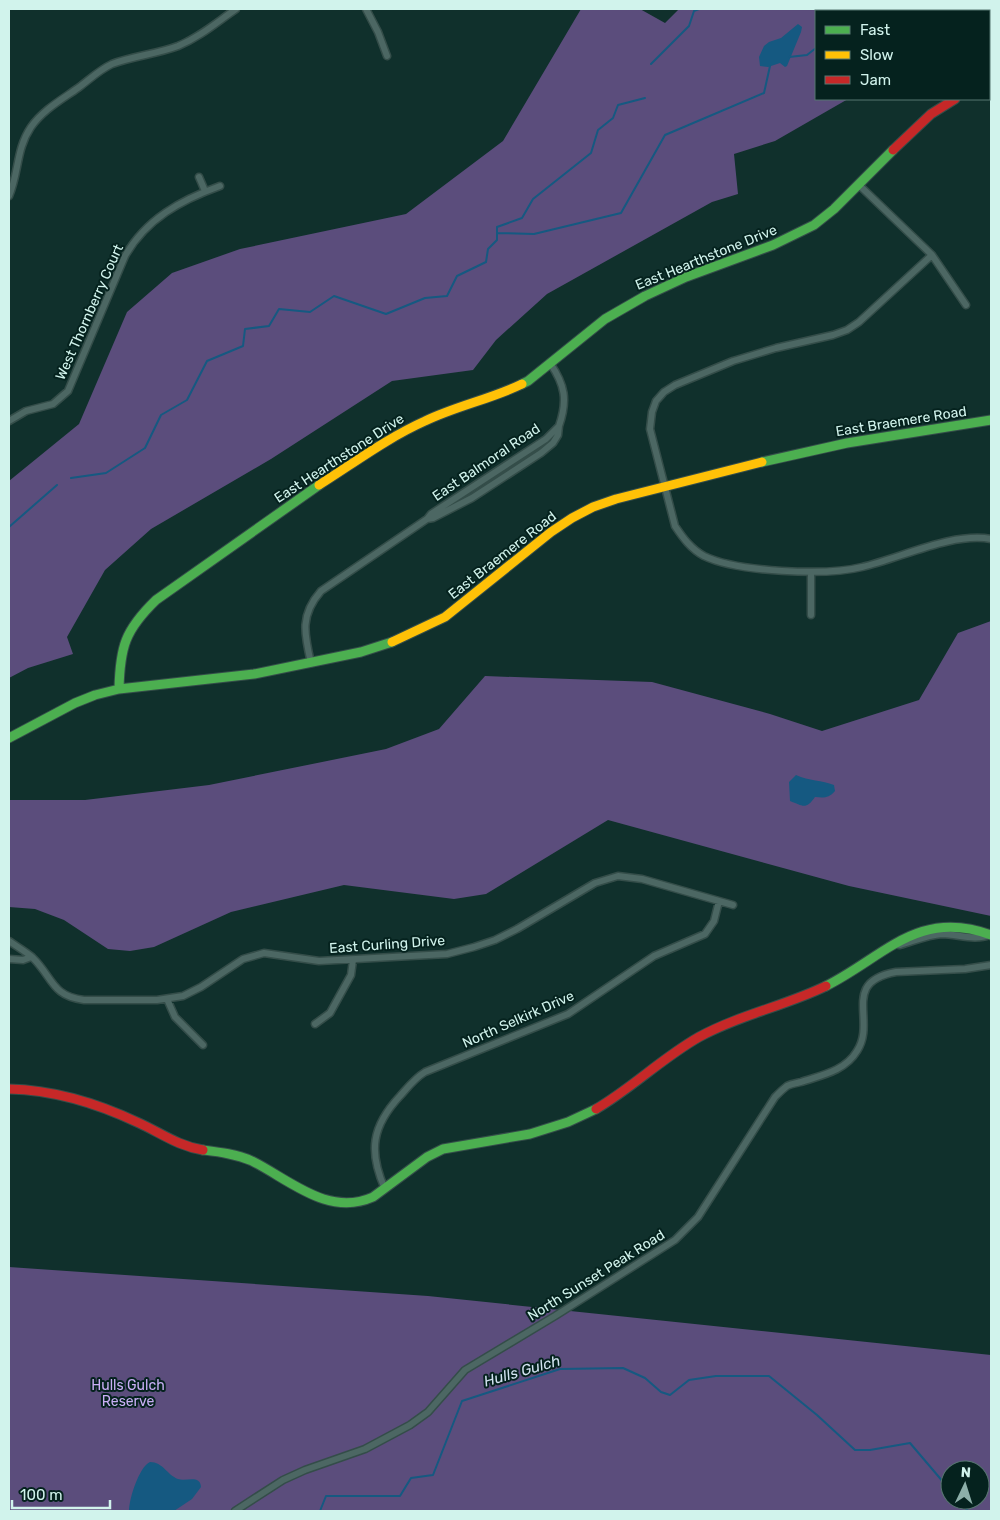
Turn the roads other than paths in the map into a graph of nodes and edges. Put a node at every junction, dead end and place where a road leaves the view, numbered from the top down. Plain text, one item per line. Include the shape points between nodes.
1 (236, 9) edge
2 (366, 9) edge
3 (387, 56) dead end
4 (953, 100) edge
5 (199, 177) dead end
6 (859, 185) junction
7 (220, 186) dead end
8 (205, 191) junction
9 (9, 196) edge
10 (932, 255) junction
11 (966, 305) dead end
12 (550, 363) junction
13 (12, 420) edge
14 (991, 420) edge
15 (665, 486) junction
16 (991, 539) edge
17 (811, 572) junction
18 (811, 615) dead end
19 (310, 663) junction
20 (119, 689) junction
21 (9, 738) edge
22 (719, 901) junction
23 (733, 905) dead end
24 (990, 935) edge
25 (9, 941) edge
26 (31, 957) junction
27 (9, 959) edge
28 (354, 960) junction
29 (991, 964) edge
30 (167, 999) junction
31 (315, 1024) dead end
32 (202, 1045) dead end
33 (9, 1089) edge
34 (385, 1189) junction
35 (235, 1511) edge

1 - 9 street via 186,42 111,65 42,114 18,154
2 - 3 street
4 - 6 street, East Hearthstone Drive via 931,114
5 - 8 street
6 - 10 street
6 - 12 street, East Hearthstone Drive via 814,225 773,246 645,296 605,319
7 - 8 street, West Thornberry Court
8 - 13 street, West Thornberry Court via 159,216 134,242 125,256 68,391 53,404 26,411
10 - 11 street
10 - 15 street via 848,330 733,361 664,392 656,401 650,429
12 - 19 street, East Balmoral Road via 559,376 565,403 558,435 552,443 472,498 427,519 321,591 311,602 305,620
12 - 20 street, East Hearthstone Drive via 528,381 504,393 426,420 396,435 297,500 156,600 139,615 127,635 119,666
14 - 15 street, East Braemere Road via 802,452
15 - 17 street via 675,526 683,538 705,556 738,566
15 - 19 street, East Braemere Road via 616,499 572,518 445,617 417,632 361,652
16 - 17 street via 967,538 861,568
17 - 18 street
19 - 20 street, East Braemere Road via 254,674
20 - 21 street, East Braemere Road via 76,703
22 - 23 street, East Curling Drive
22 - 28 street, East Curling Drive via 642,879 618,876 595,883 517,930 474,947 447,954
22 - 34 street, North Selkirk Drive via 714,921 705,934 654,956 568,1014 425,1072 412,1082 383,1117 376,1133 376,1164
24 - 34 street via 968,928 938,927 899,939 816,992 700,1037 610,1102 580,1117 547,1130 440,1150
25 - 26 street
26 - 27 street
26 - 30 street, East Curling Drive via 58,990 72,999
28 - 30 street, East Curling Drive via 307,960 274,953 252,955 201,987
28 - 31 street via 351,975 330,1014
29 - 35 street, North Sunset Peak Road via 964,969 896,972 868,984 862,1003 860,1047 852,1060 840,1069 787,1086 775,1097 698,1217 676,1240 465,1370 428,1412 410,1425 365,1449 283,1480
30 - 32 street via 175,1017
33 - 34 street via 62,1097 127,1117 182,1145 250,1160 334,1204 368,1200

